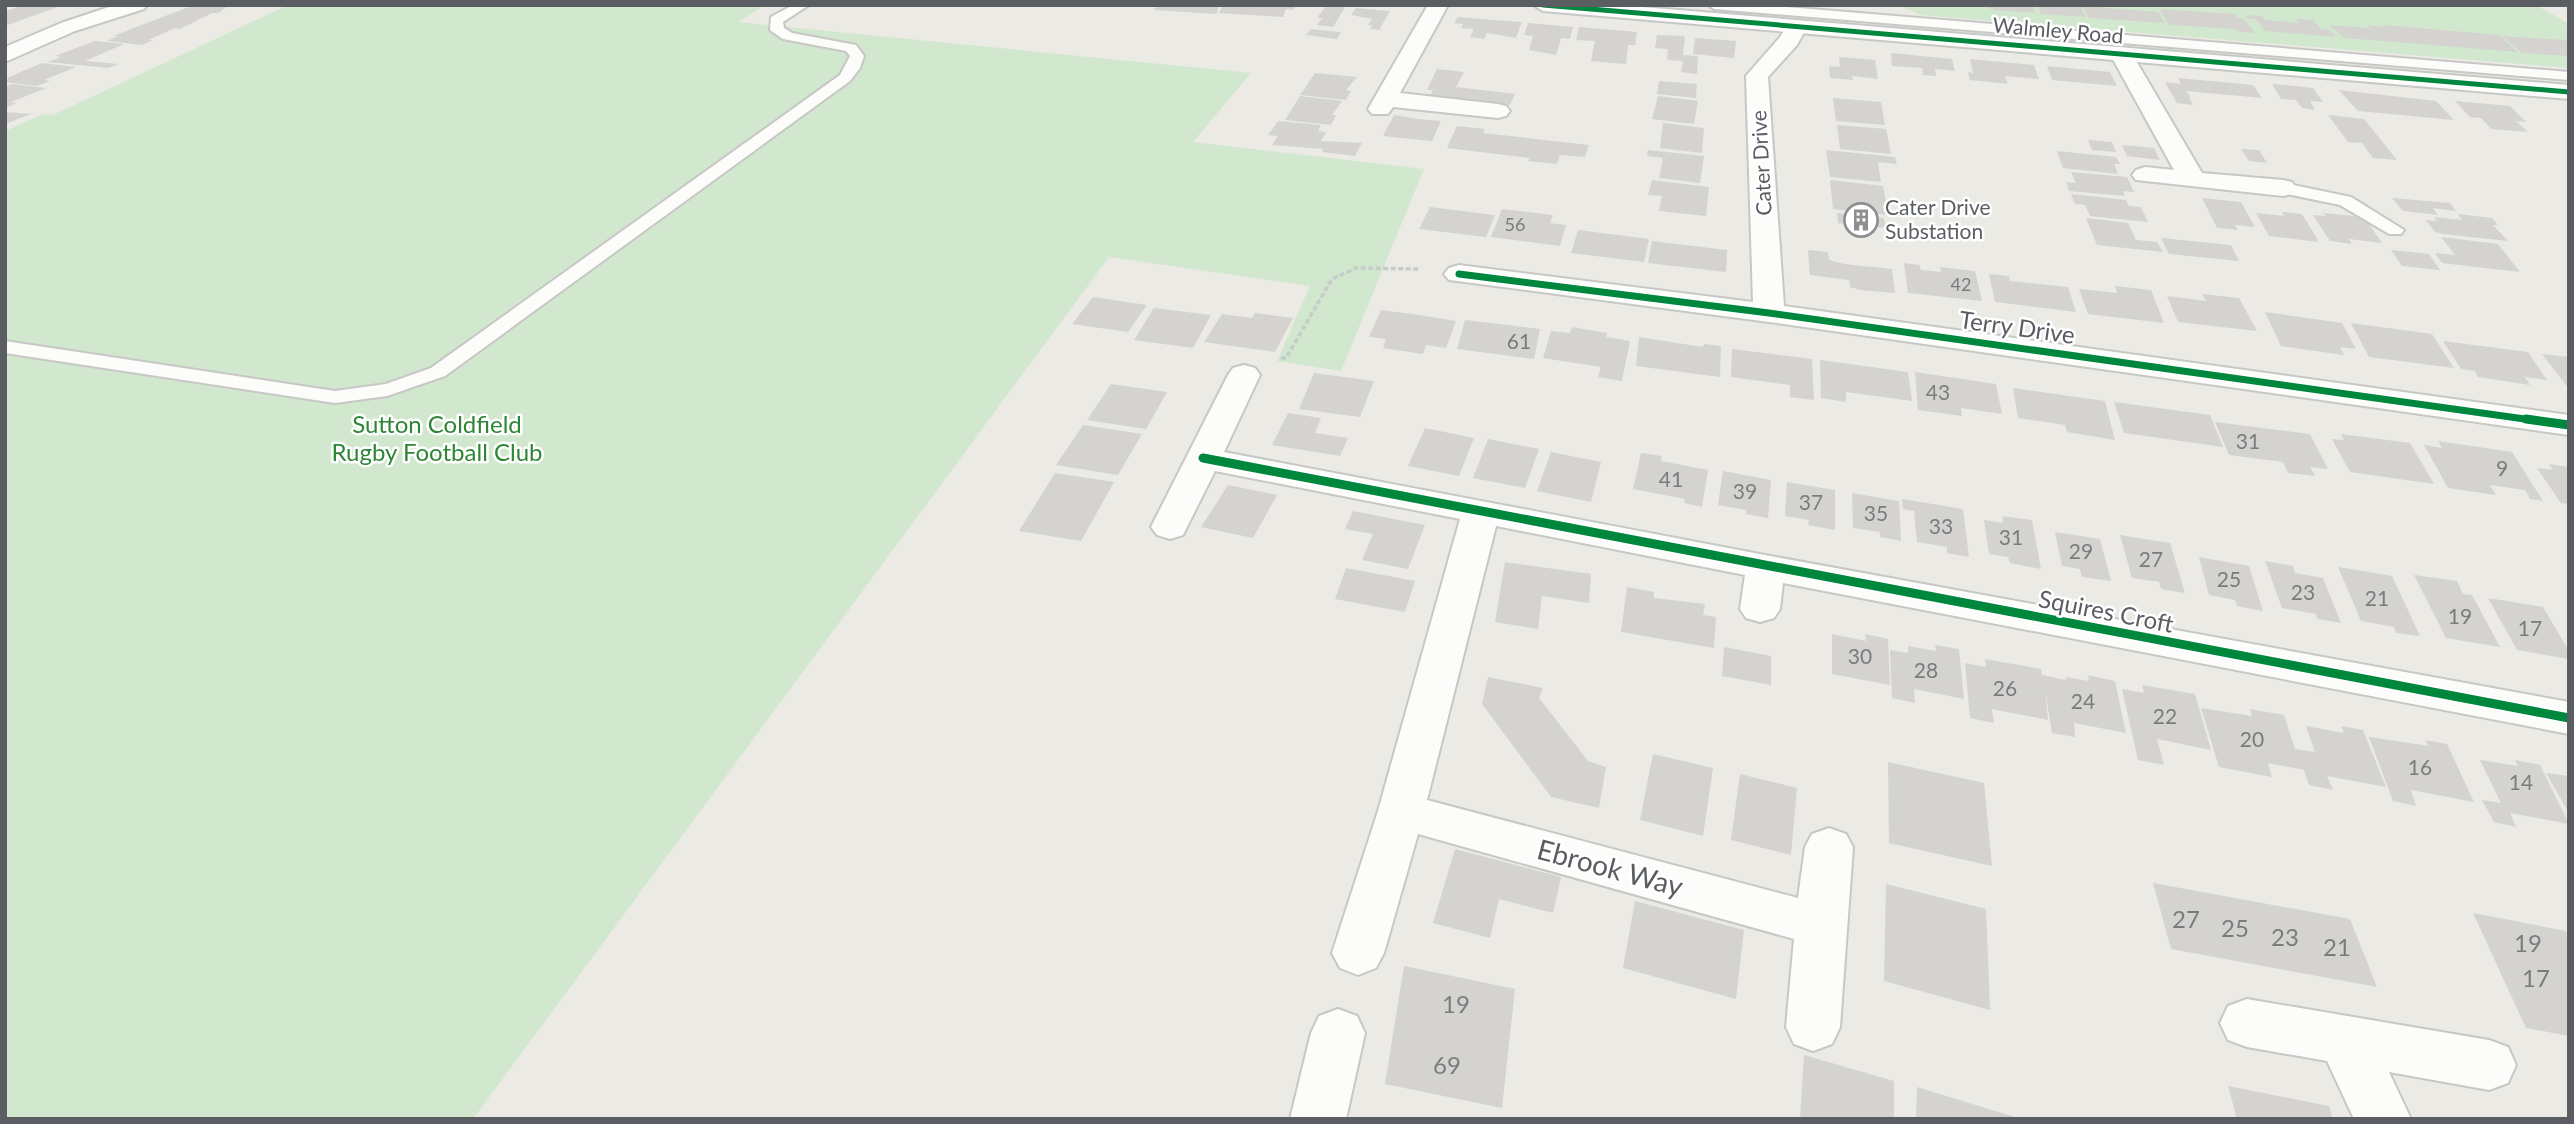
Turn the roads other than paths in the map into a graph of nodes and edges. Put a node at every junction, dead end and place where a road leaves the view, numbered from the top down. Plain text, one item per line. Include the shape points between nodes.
1 (137, 5) edge
2 (803, 5) edge
3 (1438, 5) edge
4 (1544, 5) edge
5 (1714, 5) edge
6 (1854, 11) edge
7 (1832, 22) junction
8 (1796, 26) junction
9 (2121, 54) junction
10 (5, 55) edge
11 (2569, 76) edge
12 (2499, 78) junction
13 (2569, 92) edge
14 (1498, 111) dead end
15 (2145, 175) dead end
16 (2193, 180) junction
17 (2283, 188) joint
18 (2395, 230) dead end
19 (1459, 274) road end
20 (1769, 313) junction
21 (5, 347) edge
22 (1244, 375) road end
23 (2569, 425) edge
24 (1203, 458) junction
25 (1481, 512) junction
26 (1170, 527) dead end
27 (1765, 567) junction
28 (1760, 609) dead end
29 (2569, 718) edge
30 (1401, 811) junction
31 (1829, 847) dead end
32 (1819, 925) junction
33 (1358, 953) dead end
34 (2247, 1023) dead end
35 (1813, 1027) dead end
36 (1338, 1033) dead end
37 (2344, 1041) junction
38 (2489, 1065) dead end
39 (1318, 1119) edge
40 (2383, 1119) edge

1 - 10 street via 68,27
2 - 21 lane via 776,20 777,30 851,48 857,56 845,78 438,372 406,387 334,397
3 - 14 street via 1383,104
4 - 8 street, Walmley Road
5 - 7 lane
6 - 7 lane
6 - 12 lane
7 - 8 street, Walmley Road
7 - 9 street, Walmley Road
8 - 20 street, Cater Drive via 1757,76
9 - 12 street, Walmley Road
9 - 16 street
11 - 12 lane
12 - 13 street, Walmley Road
15 - 16 street
16 - 17 street
17 - 18 lane via 2345,201
19 - 20 street, Terry Drive
20 - 23 street, Terry Drive
22 - 24 street
24 - 25 street, Squires Croft
24 - 26 street
25 - 27 street, Squires Croft
25 - 30 street
27 - 28 street
27 - 29 street, Squires Croft
30 - 32 street, Ebrook Way
30 - 33 street
31 - 32 street
32 - 35 street
34 - 37 street
36 - 39 street
37 - 38 street
37 - 40 street

